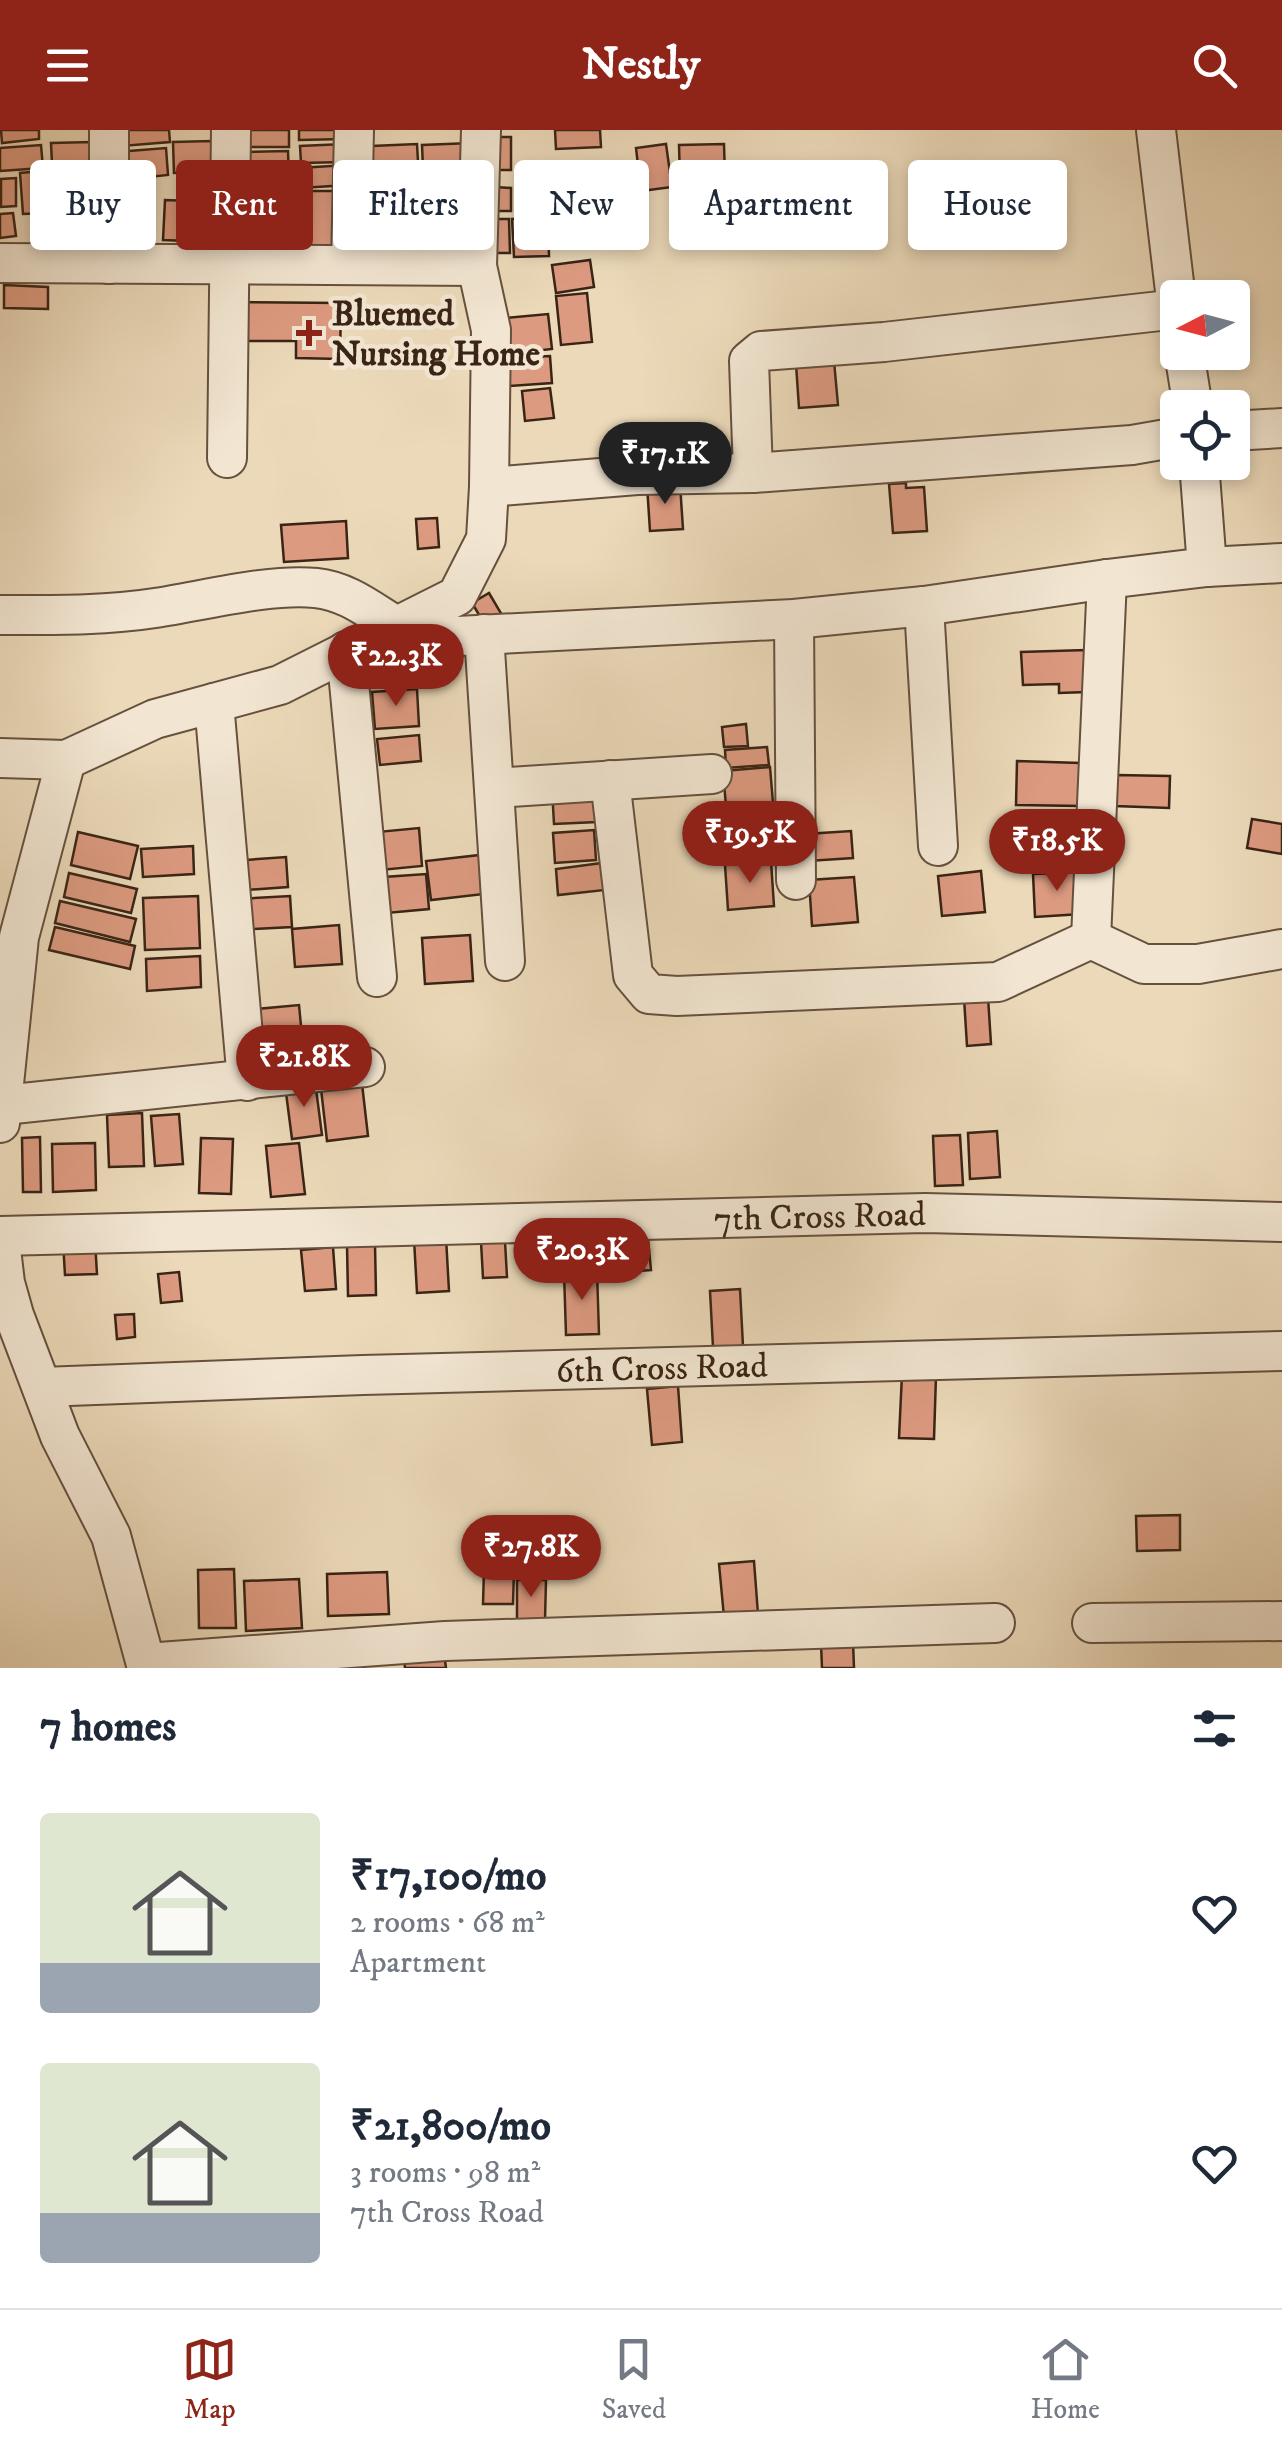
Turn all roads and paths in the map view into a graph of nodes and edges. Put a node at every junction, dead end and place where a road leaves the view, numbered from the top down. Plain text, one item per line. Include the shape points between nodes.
1 (109, 130) edge
2 (231, 130) edge
3 (354, 130) edge
4 (481, 130) edge
5 (1156, 130) edge
6 (0, 263) edge
7 (108, 264) junction
8 (228, 265) junction
9 (351, 265) junction
10 (477, 266) junction
11 (1174, 280) edge
12 (1160, 310) edge
13 (1282, 428) edge
14 (1250, 430) edge
15 (1160, 440) edge
16 (228, 458) dead end
17 (753, 472) junction
18 (1200, 480) edge
19 (489, 487) junction
20 (1282, 563) edge
21 (1207, 567) junction
22 (1107, 578) junction
23 (924, 606) junction
24 (0, 615) edge
25 (794, 619) junction
26 (392, 627) junction
27 (484, 634) junction
28 (346, 651) junction
29 (214, 704) junction
30 (0, 758) edge
31 (66, 760) junction
32 (712, 774) dead end
33 (610, 780) junction
34 (494, 788) junction
35 (938, 846) dead end
36 (796, 880) dead end
37 (1091, 939) junction
38 (1282, 949) edge
39 (505, 961) dead end
40 (377, 977) dead end
41 (364, 1067) dead end
42 (248, 1081) junction
43 (2, 1114) edge
44 (1282, 1222) edge
45 (0, 1239) edge
46 (5, 1300) edge
47 (1282, 1351) edge
48 (42, 1388) junction
49 (1282, 1621) edge
50 (995, 1623) dead end
51 (1092, 1624) dead end
52 (146, 1665) edge

1 - 7 street
2 - 8 street
3 - 9 street
4 - 10 street
5 - 11 street
6 - 7 street
7 - 8 street
8 - 9 street
8 - 16 street
9 - 10 street
10 - 19 street via 491,330
12 - 17 street via 761,351 749,361
13 - 14 street
15 - 17 street
17 - 19 street
18 - 21 street
19 - 26 street via 486,539 456,596
20 - 21 street
21 - 22 street
22 - 23 street
22 - 37 street
23 - 25 street
23 - 35 street
24 - 26 street via 148,609 316,588 352,596
25 - 27 street
25 - 36 street
26 - 27 street via 419,638
26 - 28 street
27 - 34 street
28 - 29 street via 280,686
28 - 40 street
29 - 31 street via 155,720
29 - 42 street
30 - 31 street
31 - 43 street via 18,938
32 - 33 street
33 - 34 street
33 - 37 street via 632,975 649,994 998,982
34 - 39 street
37 - 38 street via 1144,964 1198,964
41 - 42 street
42 - 43 street
44 - 45 street, 7th Cross Road via 924,1213
45 - 46 street
46 - 48 street
47 - 48 street, 6th Cross Road
48 - 52 street via 112,1536
49 - 51 street
50 - 52 street via 444,1641

